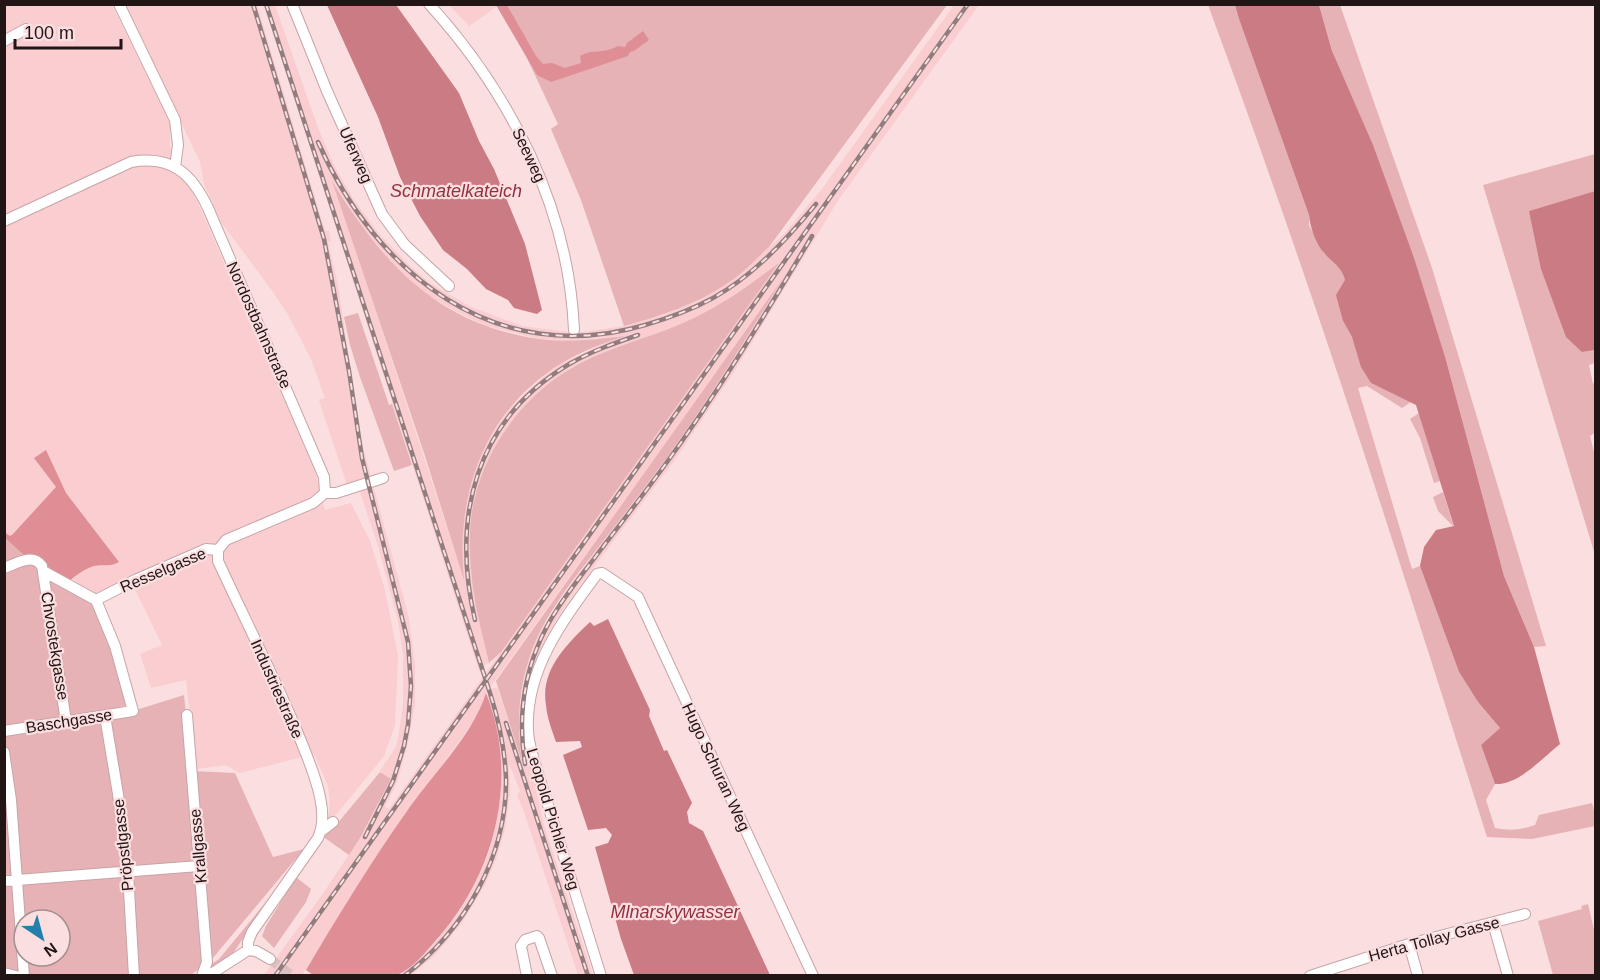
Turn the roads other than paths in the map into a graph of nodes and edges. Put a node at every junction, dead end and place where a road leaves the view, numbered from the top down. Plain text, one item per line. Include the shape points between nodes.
1 (119, 4) edge
2 (292, 4) edge
3 (429, 4) edge
4 (26, 29) dead end
5 (4, 41) edge
6 (171, 165) junction
7 (4, 221) edge
8 (449, 286) dead end
9 (574, 330) dead end
10 (383, 478) dead end
11 (325, 493) junction
12 (218, 550) junction
13 (4, 568) edge
14 (43, 571) junction
15 (602, 573) joint
16 (96, 600) junction
17 (187, 715) dead end
18 (105, 716) junction
19 (66, 721) junction
20 (4, 731) edge
21 (4, 752) edge
22 (333, 822) dead end
23 (320, 832) junction
24 (199, 866) junction
25 (128, 873) junction
26 (18, 880) junction
27 (4, 881) edge
28 (1525, 914) dead end
29 (1493, 923) junction
30 (1409, 944) junction
31 (248, 950) junction
32 (270, 959) tunnel mouth
33 (1344, 970) edge
34 (4, 973) edge
35 (16, 975) edge
36 (24, 975) edge
37 (134, 975) edge
38 (202, 975) edge
39 (208, 975) edge
40 (527, 975) edge
41 (552, 975) edge
42 (601, 975) edge
43 (813, 975) edge
44 (1310, 975) edge
45 (1418, 975) edge
46 (1508, 975) edge

1 - 6 street via 175,120 178,145
2 - 8 street, Uferweg via 382,214 396,236
3 - 9 street, Seeweg via 483,71 528,150 549,201 562,249
4 - 5 street
6 - 7 street via 140,161 122,165
6 - 11 street, Nordostbahnstraße via 193,181 208,208 324,477
10 - 11 street
11 - 12 street, Resselgasse via 313,503 226,540
12 - 16 street, Resselgasse via 206,549
12 - 23 street, Industriestraße via 218,561 314,774 322,808
13 - 14 street via 34,559
14 - 16 street
14 - 19 street, Chvostekgasse
15 - 42 street, Leopold Pichler Weg via 597,573 561,623 534,678 528,731
15 - 43 street, Hugo Schuran Weg via 638,597
16 - 18 street, Baschgasse via 115,646 133,711
17 - 24 street, Krallgasse
18 - 19 street, Baschgasse
18 - 25 street, Pröpstlgasse
19 - 20 street, Baschgasse
21 - 26 street
22 - 23 street
23 - 31 street via 252,932
24 - 25 street
24 - 38 street, Krallgasse via 207,962
25 - 26 street
25 - 37 street, Pröpstlgasse
26 - 27 street
26 - 36 street
28 - 29 street, Herta Tollay Gasse
29 - 30 street, Herta Tollay Gasse
29 - 46 street
30 - 33 street, Herta Tollay Gasse
30 - 45 street
31 - 32 street
31 - 39 street
33 - 44 street, Herta Tollay Gasse
34 - 35 street
40 - 41 street via 521,946 525,940 538,936

